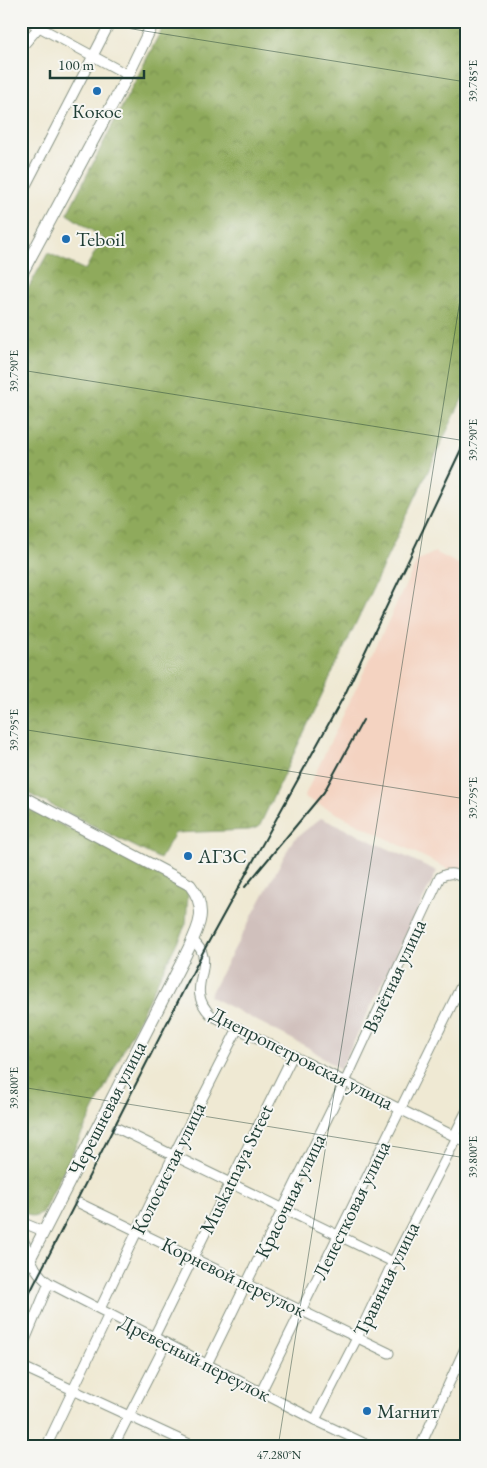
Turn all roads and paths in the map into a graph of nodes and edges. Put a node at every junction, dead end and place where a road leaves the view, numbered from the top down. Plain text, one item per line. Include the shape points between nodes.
1 (28, 21) edge
2 (111, 21) edge
3 (154, 21) edge
4 (41, 24) edge
5 (21, 48) edge
6 (93, 57) junction
7 (128, 75) junction
8 (21, 195) edge
9 (21, 275) edge
10 (21, 796) edge
11 (466, 879) edge
12 (192, 940) junction
13 (466, 976) edge
14 (238, 1028) junction
15 (292, 1055) junction
16 (345, 1082) junction
17 (401, 1110) junction
18 (466, 1112) edge
19 (117, 1128) dead end
20 (456, 1137) junction
21 (466, 1142) edge
22 (173, 1156) junction
23 (230, 1182) junction
24 (79, 1203) dead end
25 (284, 1209) junction
26 (21, 1222) edge
27 (43, 1231) junction
28 (138, 1231) junction
29 (21, 1235) edge
30 (338, 1235) junction
31 (31, 1257) junction
32 (193, 1258) junction
33 (392, 1262) junction
34 (21, 1276) edge
35 (49, 1284) junction
36 (247, 1284) junction
37 (100, 1309) junction
38 (302, 1310) junction
39 (110, 1314) junction
40 (154, 1337) junction
41 (357, 1338) junction
42 (166, 1343) junction
43 (466, 1346) edge
44 (21, 1350) edge
45 (389, 1353) dead end
46 (207, 1364) junction
47 (21, 1366) edge
48 (73, 1390) junction
49 (261, 1392) junction
50 (129, 1415) junction
51 (315, 1420) junction
52 (184, 1444) edge
53 (47, 1447) edge
54 (113, 1447) edge
55 (196, 1447) edge
56 (372, 1447) edge
57 (420, 1447) edge

1 - 4 street
2 - 6 street
3 - 7 main road
4 - 5 street
4 - 6 street
6 - 7 street
6 - 8 street
7 - 9 main road
10 - 12 main road, Черешневая улица via 190,886 197,895 201,914
11 - 16 street, Взлётная улица via 454,873 440,877
12 - 14 street, Днепропетровская улица via 203,952 199,996 203,1007 211,1015
12 - 27 main road, Черешневая улица
13 - 17 street, Лепестковая улица
14 - 15 street, Днепропетровская улица
14 - 22 street, Колосистая улица
15 - 16 street, Днепропетровская улица
15 - 23 street, Muskatnaya Street
16 - 17 street, Днепропетровская улица
16 - 25 street, Красочная улица
17 - 20 street, Днепропетровская улица
17 - 30 street, Лепестковая улица
18 - 20 street, Травяная улица
19 - 22 street
20 - 21 street, Днепропетровская улица
20 - 33 street, Травяная улица
22 - 23 street
22 - 28 street, Колосистая улица
23 - 25 street
23 - 32 street, Muskatnaya Street
24 - 28 street, Корневой переулок
25 - 30 street
25 - 36 street, Красочная улица
26 - 27 street
27 - 31 main road, Черешневая улица
28 - 32 street, Корневой переулок
28 - 37 street, Колосистая улица
29 - 31 street, Древесный переулок
30 - 33 street
30 - 38 street, Лепестковая улица
31 - 34 main road, Черешневая улица
31 - 35 street, Древесный переулок via 39,1276
32 - 36 street, Корневой переулок
32 - 40 street, Muskatnaya Street
33 - 41 street, Травяная улица
35 - 37 street, Древесный переулок
35 - 44 street
36 - 38 street, Корневой переулок
36 - 46 street, Красочная улица
37 - 39 street, Древесный переулок
38 - 41 street, Корневой переулок
38 - 49 street, Лепестковая улица
39 - 40 street, Древесный переулок
39 - 48 street
40 - 42 street, Древесный переулок
41 - 45 street, Корневой переулок
41 - 51 street, Травяная улица
42 - 46 street, Древесный переулок
42 - 50 street
43 - 57 street
46 - 49 street, Древесный переулок
47 - 48 street
48 - 50 street
48 - 53 street
49 - 51 street, Древесный переулок
50 - 52 street
50 - 54 street
51 - 56 street, Древесный переулок
52 - 55 street

